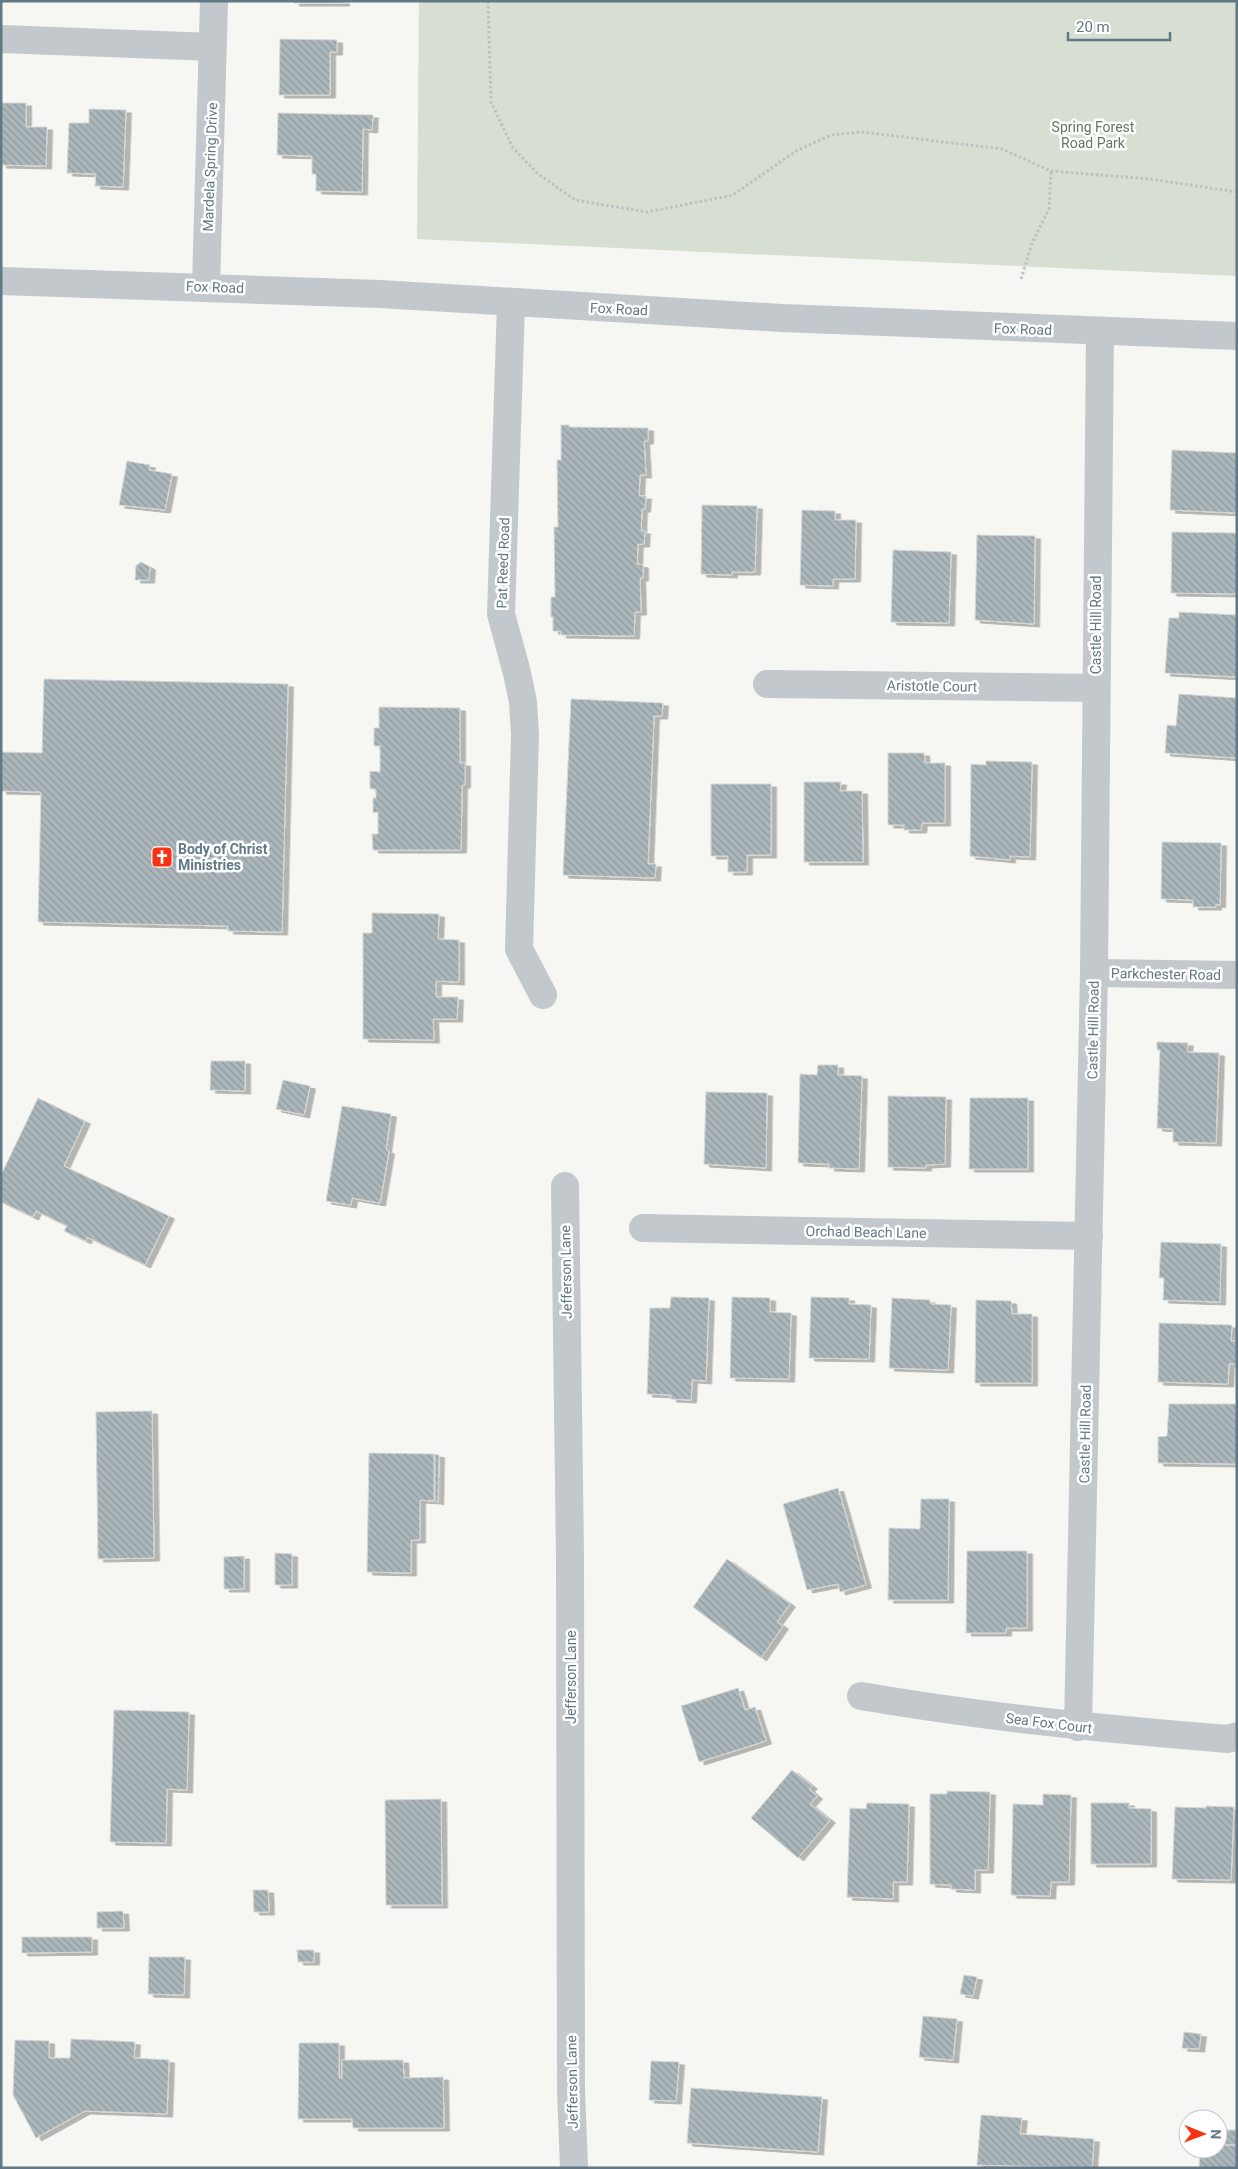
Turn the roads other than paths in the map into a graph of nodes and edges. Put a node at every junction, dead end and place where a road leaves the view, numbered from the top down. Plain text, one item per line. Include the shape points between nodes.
1 (214, 1) edge
2 (1, 39) edge
3 (213, 47) junction
4 (1, 281) edge
5 (206, 287) junction
6 (511, 303) junction
7 (1100, 332) junction
8 (1237, 336) edge
9 (767, 684) dead end
10 (1096, 688) junction
11 (1094, 974) junction
12 (1237, 975) edge
13 (543, 995) dead end
14 (565, 1186) dead end
15 (643, 1228) dead end
16 (1089, 1236) junction
17 (862, 1696) dead end
18 (1078, 1727) junction
19 (1237, 1736) edge
20 (574, 2168) edge

1 - 3 street, Mardela Spring Drive
2 - 3 street
3 - 5 street, Mardela Spring Drive
4 - 5 street, Fox Road
5 - 6 street, Fox Road
6 - 7 street, Fox Road
6 - 13 street, Pat Reed Road via 501,614 523,702 525,735 519,949
7 - 8 street, Fox Road
7 - 10 street, Castle Hill Road
9 - 10 street, Aristotle Court
10 - 11 street, Castle Hill Road
11 - 12 street, Parkchester Road
11 - 16 street, Castle Hill Road
14 - 20 street, Jefferson Lane
15 - 16 street, Orchad Beach Lane
16 - 18 street, Castle Hill Road
17 - 18 street, Sea Fox Court via 948,1711
18 - 19 street, Sea Fox Court via 1228,1739

